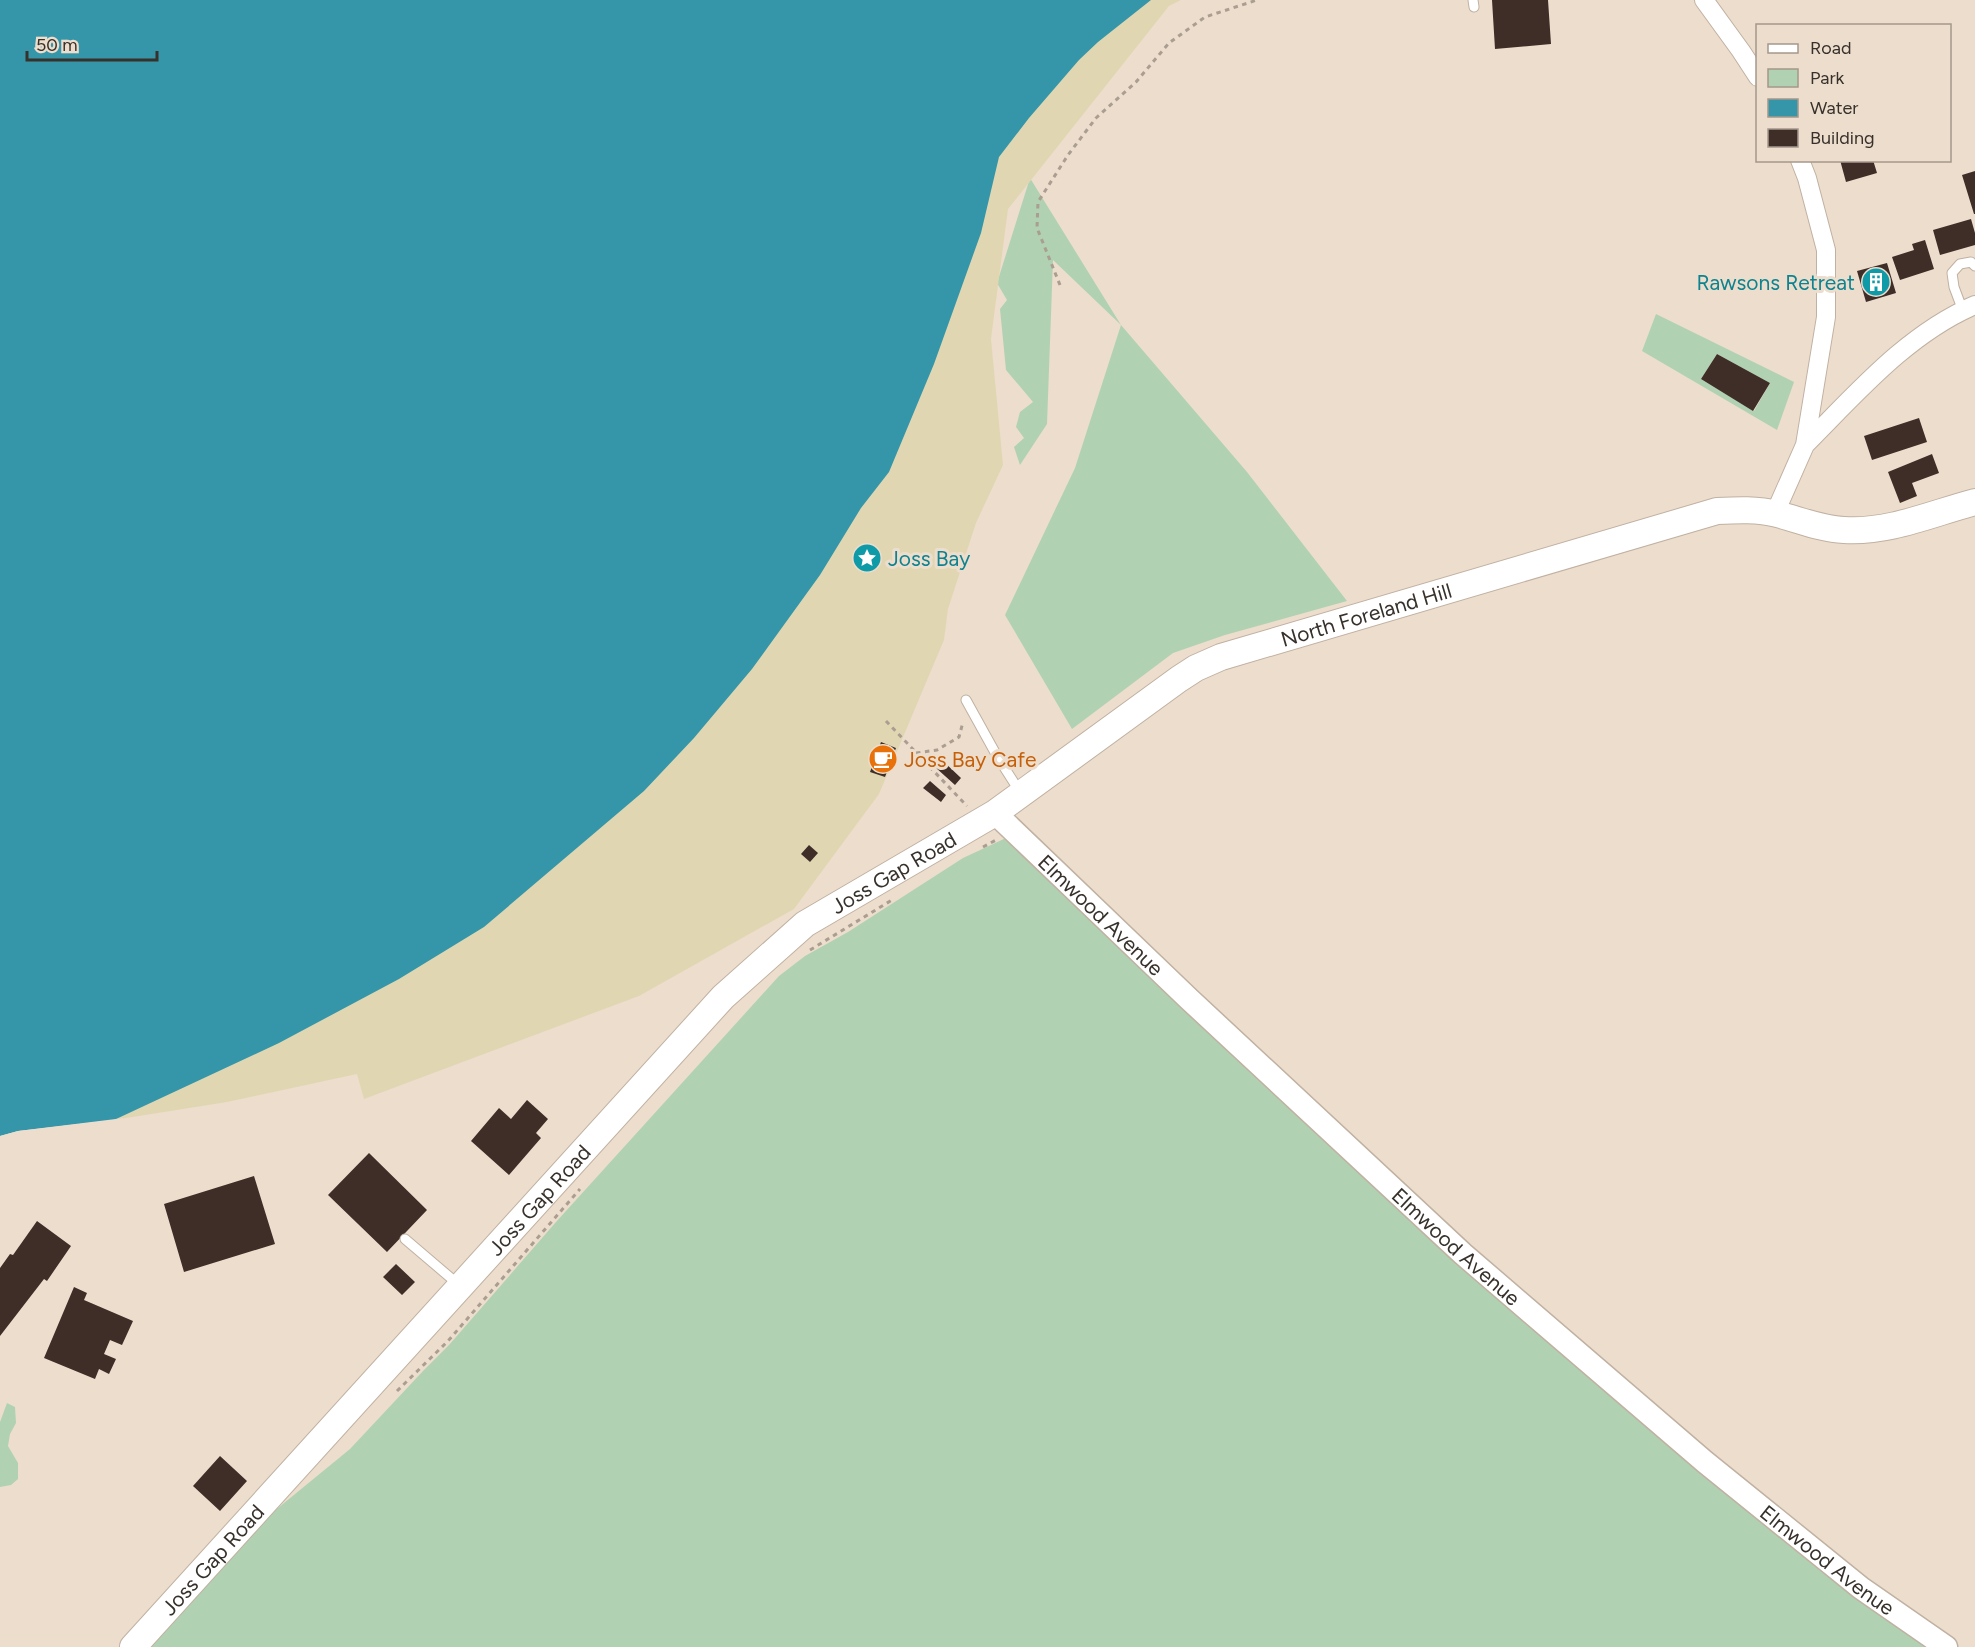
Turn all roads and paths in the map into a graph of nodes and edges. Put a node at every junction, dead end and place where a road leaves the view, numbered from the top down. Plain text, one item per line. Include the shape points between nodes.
1 (1257, 0) edge
2 (1704, 0) edge
3 (1756, 74) edge
4 (1801, 162) edge
5 (1975, 266) edge
6 (1060, 285) dead end
7 (1969, 308) edge
8 (1804, 445) junction
9 (1975, 502) edge
10 (1775, 513) junction
11 (966, 700) dead end
12 (886, 721) dead end
13 (958, 736) dead end
14 (916, 753) junction
15 (1022, 794) junction
16 (995, 821) junction
17 (975, 850) dead end
18 (897, 897) dead end
19 (809, 951) dead end
20 (586, 1182) dead end
21 (405, 1239) dead end
22 (460, 1287) junction
23 (391, 1396) dead end
24 (133, 1647) edge
25 (1946, 1647) edge

1 - 6 path via 1205,17 1169,43 1136,82 1096,118 1068,155 1038,202 1036,228
2 - 3 street
4 - 8 street via 1826,250 1826,317
5 - 7 lane via 1971,262 1960,264 1952,273 1954,287
7 - 8 street via 1925,334 1884,366
8 - 10 street
9 - 10 main road, North Foreland Hill via 1860,531 1813,525
10 - 15 main road, North Foreland Hill via 1717,511 1693,517 1221,657 1179,679
11 - 15 lane
12 - 14 path
13 - 14 path via 937,750
14 - 16 path
15 - 16 main road, North Foreland Hill
16 - 17 path via 995,841
16 - 22 main road, Joss Gap Road via 805,924 723,997
16 - 25 street, Elmwood Avenue via 1463,1254 1705,1462 1861,1588
18 - 19 path
20 - 23 path via 447,1341
21 - 22 lane
22 - 24 main road, Joss Gap Road

